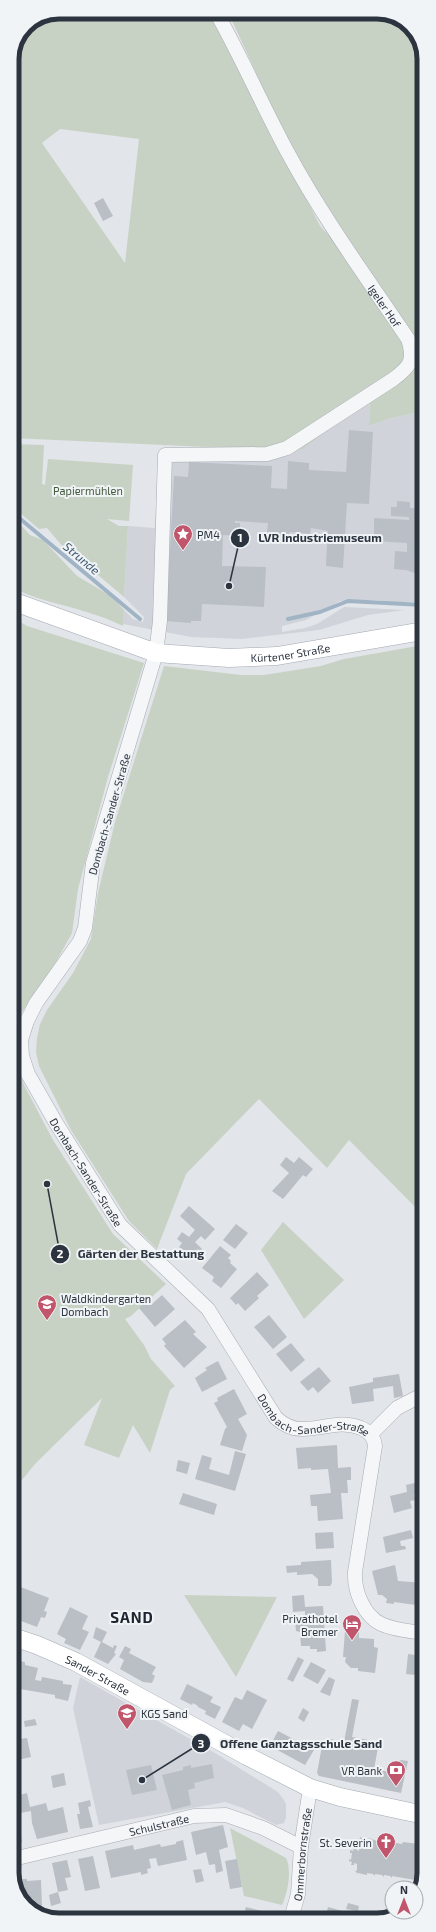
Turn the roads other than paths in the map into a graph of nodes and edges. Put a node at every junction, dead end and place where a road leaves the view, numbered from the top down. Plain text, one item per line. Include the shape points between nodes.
1 (220, 19) edge
2 (19, 604) edge
3 (417, 632) edge
4 (156, 653) junction
5 (417, 1398) edge
6 (371, 1434) junction
7 (417, 1631) edge
8 (19, 1639) edge
9 (310, 1788) junction
10 (417, 1814) edge
11 (301, 1847) junction
12 (19, 1858) edge
13 (293, 1913) edge

1 - 4 street, Igeler Hof via 288,153 408,339 412,351 410,364 405,370 287,448 267,454 166,455 160,621
2 - 4 main road, Kürtener Straße
3 - 4 main road, Kürtener Straße via 253,658
4 - 6 street, Dombach-Sander-Straße via 93,864 85,928 80,942 36,1003 27,1021 21,1040 22,1056 28,1074 56,1123 120,1225 208,1310 276,1418 292,1428 302,1429 339,1423 366,1430
5 - 6 street via 397,1408
6 - 7 street, Dombach-Sander-Straße via 375,1446 374,1460 355,1572 356,1589 366,1607 380,1623 399,1630
8 - 9 main road, Sander Straße via 76,1662
9 - 10 main road, Sander Straße
9 - 11 street, Ommerbornstraße
11 - 12 street, Schulstraße via 263,1828 226,1815 194,1816
11 - 13 street, Ommerbornstraße via 298,1894

